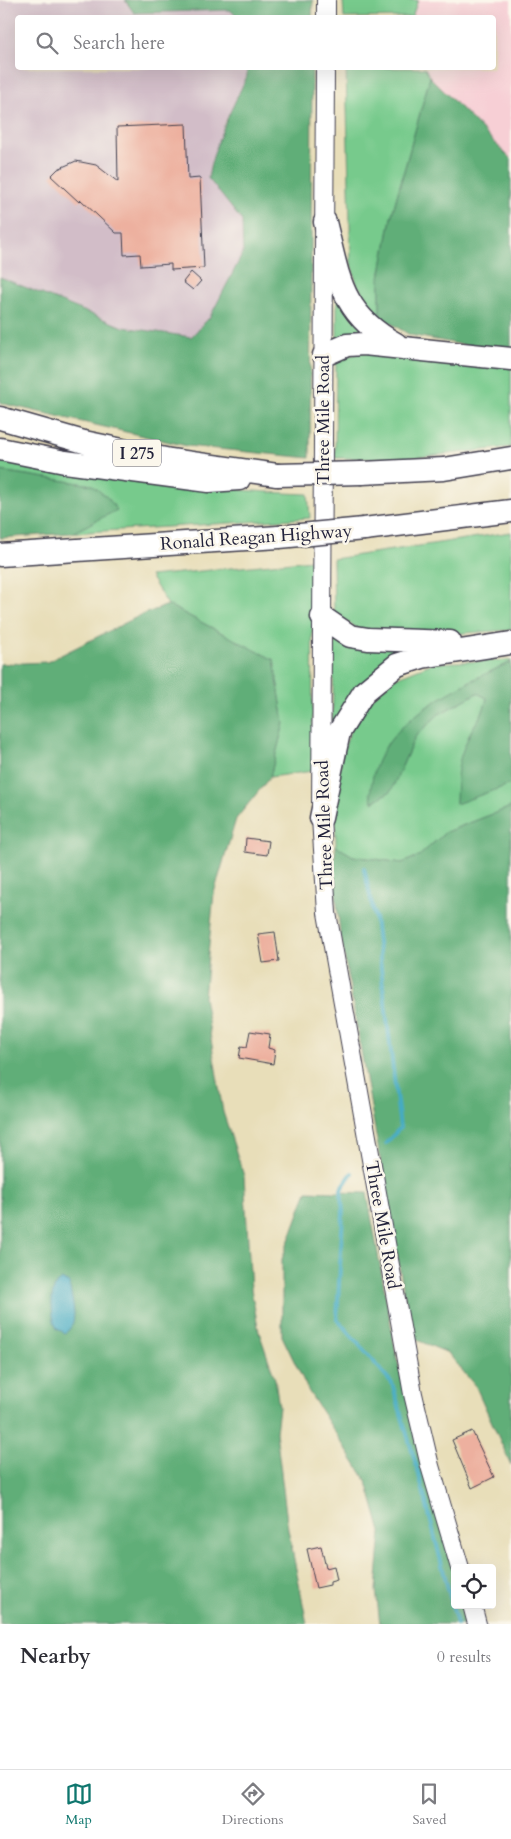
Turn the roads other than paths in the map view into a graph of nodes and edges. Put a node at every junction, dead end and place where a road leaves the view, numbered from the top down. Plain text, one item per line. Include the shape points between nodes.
1 (326, 0) edge
2 (326, 15) edge
3 (325, 70) edge
4 (325, 222) junction
5 (401, 347) junction
6 (324, 355) junction
7 (511, 359) edge
8 (0, 418) edge
9 (0, 449) edge
10 (511, 458) edge
11 (277, 475) junction
12 (511, 511) edge
13 (0, 556) edge
14 (322, 617) junction
15 (506, 643) edge
16 (322, 818) junction
17 (459, 1564) edge
18 (473, 1609) edge
19 (477, 1624) edge

1 - 2 street
3 - 4 street, Three Mile Road
4 - 5 highway via 346,298 366,325
4 - 6 street, Three Mile Road
5 - 6 highway via 364,344 347,346
5 - 7 highway
6 - 14 street, Three Mile Road
8 - 11 highway, I 275 via 84,442 170,460
9 - 11 highway via 65,462 209,481
10 - 11 highway, I 275, bridge via 444,468
12 - 13 highway, Ronald Reagan Highway, bridge via 280,537
14 - 15 highway via 350,636 368,639
14 - 16 street, Three Mile Road
15 - 16 highway via 422,657 397,666 364,692 338,732
16 - 17 street, Three Mile Road via 327,913 413,1394
18 - 19 street

